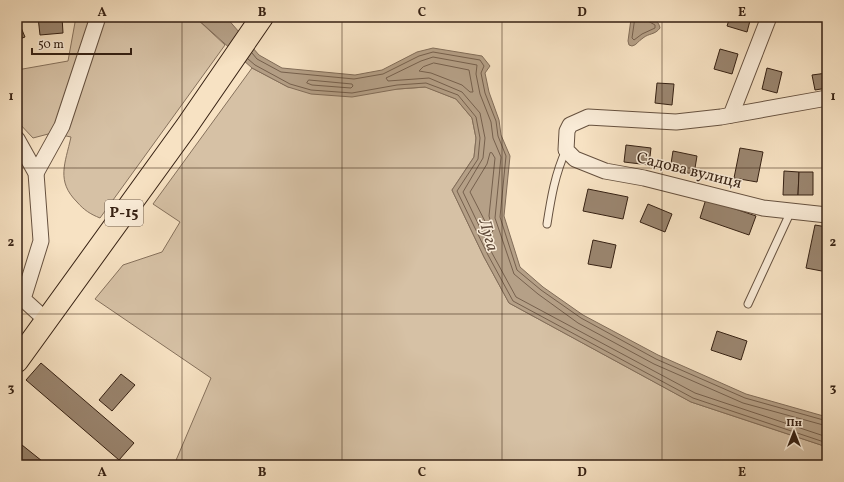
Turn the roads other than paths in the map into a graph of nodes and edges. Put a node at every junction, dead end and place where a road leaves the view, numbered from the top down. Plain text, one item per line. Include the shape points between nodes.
1 (98, 17) edge
2 (769, 17) edge
3 (261, 18) edge
4 (827, 98) edge
5 (732, 115) junction
6 (17, 139) edge
7 (566, 150) junction
8 (36, 172) junction
9 (791, 211) junction
10 (827, 215) edge
11 (547, 224) dead end
12 (748, 304) dead end
13 (46, 320) junction
14 (17, 361) edge

1 - 8 street via 62,126
2 - 5 street
3 - 13 main road, Р-15 via 187,126
4 - 5 street
5 - 7 street via 676,122 588,117 570,125 567,131
6 - 8 street
7 - 9 street, Садова вулиця via 575,159 605,170 763,208
7 - 11 lane via 554,182
8 - 13 street via 41,241 23,299
9 - 10 street, Садова вулиця
9 - 12 lane
13 - 14 main road, Р-15

